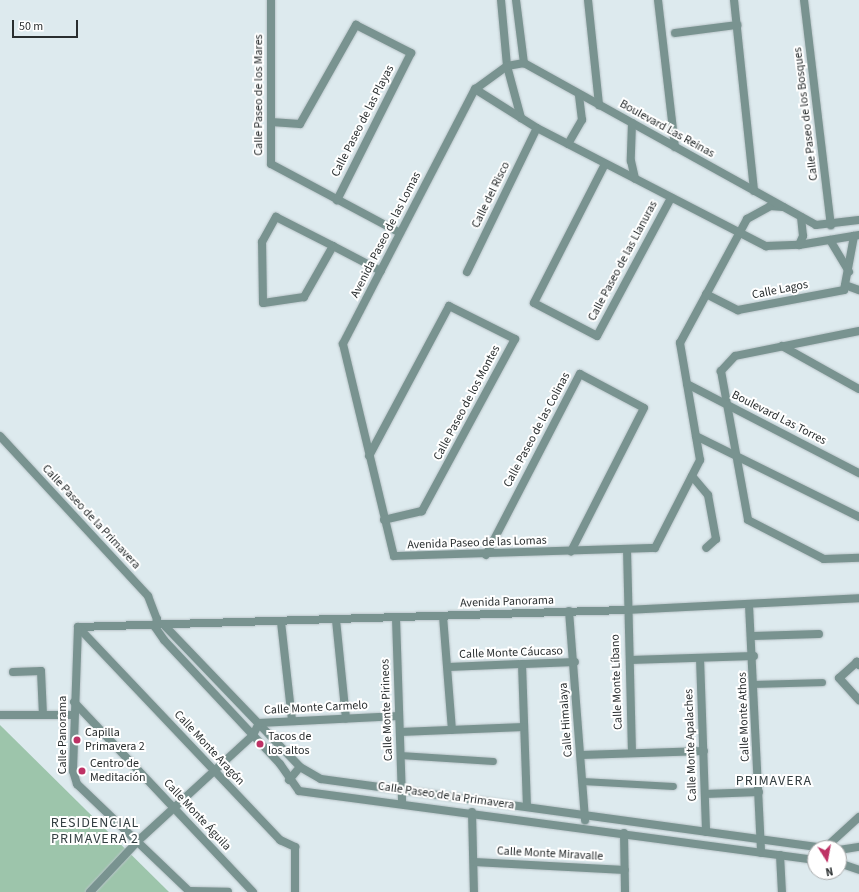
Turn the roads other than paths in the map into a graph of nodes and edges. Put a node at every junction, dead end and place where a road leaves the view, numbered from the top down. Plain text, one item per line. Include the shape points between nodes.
1 (272, 0) edge
2 (500, 0) edge
3 (516, 0) edge
4 (588, 0) edge
5 (658, 0) edge
6 (734, 0) edge
7 (804, 0) edge
8 (737, 25) junction
9 (675, 33) dead end
10 (524, 63) junction
11 (507, 66) junction
12 (475, 89) junction
13 (579, 94) junction
14 (599, 105) junction
15 (521, 118) junction
16 (271, 122) junction
17 (632, 123) junction
18 (537, 128) junction
19 (568, 144) junction
20 (675, 147) junction
21 (605, 164) junction
22 (635, 179) junction
23 (754, 191) junction
24 (671, 198) junction
25 (337, 200) junction
26 (783, 207) junction
27 (801, 217) junction
28 (859, 220) edge
29 (831, 225) junction
30 (740, 232) junction
31 (400, 233) junction
32 (856, 235) edge
33 (830, 240) junction
34 (799, 245) junction
35 (333, 246) junction
36 (381, 270) junction
37 (467, 272) dead end
38 (849, 272) junction
39 (845, 285) junction
40 (859, 290) edge
41 (706, 294) junction
42 (859, 331) edge
43 (782, 346) junction
44 (687, 384) junction
45 (859, 389) edge
46 (727, 405) junction
47 (0, 436) edge
48 (696, 436) junction
49 (369, 456) junction
50 (737, 456) junction
51 (859, 473) edge
52 (692, 476) junction
53 (859, 516) edge
54 (384, 520) junction
55 (706, 548) dead end
56 (627, 549) junction
57 (570, 551) junction
58 (486, 555) junction
59 (859, 558) edge
60 (859, 598) edge
61 (749, 605) junction
62 (626, 610) junction
63 (569, 611) junction
64 (443, 616) junction
65 (396, 618) junction
66 (336, 620) junction
67 (281, 622) junction
68 (156, 623) junction
69 (166, 626) junction
70 (78, 627) junction
71 (819, 634) dead end
72 (753, 636) junction
73 (754, 656) junction
74 (700, 658) junction
75 (630, 660) junction
76 (575, 662) junction
77 (522, 664) junction
78 (859, 665) edge
79 (448, 667) junction
80 (13, 672) dead end
81 (822, 682) dead end
82 (755, 684) junction
83 (859, 700) edge
84 (74, 702) junction
85 (0, 715) edge
86 (43, 715) junction
87 (74, 715) junction
88 (399, 716) junction
89 (346, 718) junction
90 (292, 720) junction
91 (259, 723) junction
92 (524, 727) junction
93 (452, 730) junction
94 (400, 732) junction
95 (252, 735) junction
96 (704, 752) junction
97 (632, 753) junction
98 (400, 755) junction
99 (581, 755) junction
100 (493, 761) dead end
101 (300, 767) junction
102 (215, 770) junction
103 (321, 779) junction
104 (289, 780) junction
105 (582, 781) junction
106 (673, 786) dead end
107 (401, 790) junction
108 (759, 792) junction
109 (313, 793) junction
110 (705, 794) junction
111 (402, 802) junction
112 (527, 807) junction
113 (174, 808) junction
114 (472, 812) junction
115 (584, 815) junction
116 (859, 816) edge
117 (585, 828) junction
118 (706, 832) junction
119 (624, 833) junction
120 (761, 839) junction
121 (139, 840) junction
122 (833, 840) edge
123 (807, 846) edge
124 (859, 847) edge
125 (848, 851) edge
126 (762, 852) junction
127 (780, 855) junction
128 (807, 859) edge
129 (474, 862) junction
130 (847, 866) edge
131 (625, 870) junction
132 (859, 870) edge
133 (189, 891) edge
134 (90, 892) edge
135 (228, 892) edge
136 (253, 892) edge
137 (295, 892) edge
138 (474, 892) edge
139 (626, 892) edge
140 (782, 892) edge

1 - 16 street, Calle Paseo de los Mares
2 - 11 street
3 - 10 street
4 - 14 street
5 - 20 street
6 - 8 street
7 - 29 street, Calle Paseo de los Bosques
8 - 9 street
8 - 23 street
10 - 11 street, Avenida Paseo de las Lomas
10 - 13 street, Boulevard Las Reinas
11 - 12 street, Avenida Paseo de las Lomas
11 - 15 street
12 - 15 street
12 - 31 street, Avenida Paseo de las Lomas
13 - 14 street, Boulevard Las Reinas
13 - 19 street via 582,120
14 - 17 street, Boulevard Las Reinas
15 - 18 street
16 - 25 street, Calle Paseo de los Mares via 271,164
16 - 25 street, Calle Paseo de las Playas via 300,124 356,25 411,53
17 - 20 street, Boulevard Las Reinas
17 - 22 street via 630,142
18 - 19 street
18 - 37 street, Calle del Risco
19 - 21 street
20 - 23 street, Boulevard Las Reinas
21 - 22 street
21 - 24 street, Calle Paseo de las Llanuras via 534,303 597,336
22 - 24 street
23 - 26 street, Boulevard Las Reinas
24 - 30 street
25 - 31 street, Calle Paseo de los Mares
26 - 27 street, Boulevard Las Reinas
26 - 30 street, Avenida Paseo de las Lomas via 757,211 747,219
27 - 29 street, Boulevard Las Reinas via 816,225
27 - 34 street via 803,231
28 - 29 street, Boulevard Las Reinas
30 - 34 street via 766,246
30 - 41 street, Avenida Paseo de las Lomas
31 - 36 street, Avenida Paseo de las Lomas
32 - 33 street
32 - 38 street
33 - 34 street
33 - 38 street
35 - 35 street via 304,297 263,303 262,242 276,217
35 - 36 street
36 - 49 street, Avenida Paseo de las Lomas via 343,344
38 - 39 street
39 - 40 street
39 - 41 street, Calle Lagos via 844,290 738,310
41 - 44 street, Avenida Paseo de las Lomas via 680,343
42 - 43 street
43 - 45 street
43 - 46 street via 735,356 726,362 721,371
44 - 46 street, Boulevard Las Torres
44 - 48 street, Avenida Paseo de las Lomas
46 - 50 street
46 - 51 street, Boulevard Las Torres
47 - 68 street, Calle Paseo de la Primavera via 148,596
48 - 50 street
48 - 52 street, Avenida Paseo de las Lomas via 700,460
49 - 54 street, Avenida Paseo de las Lomas
49 - 54 street, Calle Paseo de los Montes via 449,306 515,339 422,511
50 - 53 street
50 - 59 street via 748,520 824,560
52 - 55 street via 708,495 716,538
52 - 56 street, Avenida Paseo de las Lomas via 655,548
54 - 58 street, Avenida Paseo de las Lomas via 391,552 399,558
56 - 57 street, Avenida Paseo de las Lomas
56 - 62 street, Calle Monte Líbano
57 - 58 street, Avenida Paseo de las Lomas
57 - 58 street, Calle Paseo de las Colinas via 644,408 580,374
60 - 61 street, Avenida Panorama
61 - 62 street, Avenida Panorama
61 - 72 street, Calle Monte Athos
62 - 63 street, Avenida Panorama
62 - 75 street, Calle Monte Líbano
63 - 64 street, Avenida Panorama
63 - 76 street, Calle Himalaya
64 - 65 street, Avenida Panorama
64 - 79 street
65 - 66 street, Avenida Panorama
65 - 88 street, Calle Monte Pirineos
66 - 67 street, Avenida Panorama
66 - 89 street
67 - 69 street, Avenida Panorama
67 - 90 street
68 - 69 street, Avenida Panorama
68 - 70 street, Avenida Panorama
68 - 95 street, Calle Paseo de la Primavera
69 - 91 street, Calle Paseo de la Primavera
70 - 84 street, Calle Panorama
70 - 102 street, Calle Monte Aragón
71 - 72 street
72 - 73 street, Calle Monte Athos
73 - 74 street
73 - 82 street, Calle Monte Athos
74 - 75 street
74 - 96 street, Calle Monte Apalaches
75 - 97 street, Calle Monte Líbano
76 - 77 street, Calle Monte Cáucaso
76 - 99 street, Calle Himalaya
77 - 79 street, Calle Monte Cáucaso
77 - 92 street
78 - 83 street via 857,662 839,678
79 - 93 street
80 - 86 street via 41,671
81 - 82 street
82 - 108 street, Calle Monte Athos
84 - 87 street, Calle Panorama
84 - 113 street, Calle Monte Águila
85 - 86 street
86 - 87 street
87 - 121 street, Calle Panorama via 74,778
88 - 89 street, Calle Monte Carmelo
88 - 94 street, Calle Monte Pirineos
89 - 90 street, Calle Monte Carmelo
90 - 91 street, Calle Monte Carmelo
91 - 95 street, Calle Monte Carmelo
91 - 101 street, Calle Paseo de la Primavera
92 - 93 street
92 - 112 street
93 - 94 street
94 - 98 street, Calle Monte Pirineos
95 - 102 street, Calle Monte Carmelo
95 - 104 street, Calle Paseo de la Primavera via 280,764
96 - 97 street
96 - 110 street, Calle Monte Apalaches
97 - 99 street
98 - 100 street
98 - 107 street, Calle Monte Pirineos
99 - 105 street, Calle Himalaya
101 - 103 street, Calle Paseo de la Primavera
101 - 104 street
102 - 113 street, Calle Monte Carmelo
102 - 137 street, Calle Monte Aragón via 280,840 295,847
103 - 107 street, Calle Paseo de la Primavera
103 - 109 street
104 - 109 street, Calle Paseo de la Primavera via 299,791
105 - 106 street
105 - 115 street, Calle Himalaya
107 - 111 street, Calle Monte Pirineos
107 - 112 street, Calle Paseo de la Primavera
108 - 110 street
108 - 120 street, Calle Monte Athos
109 - 111 street, Calle Paseo de la Primavera
110 - 118 street, Calle Monte Apalaches
111 - 114 street, Calle Paseo de la Primavera
112 - 115 street, Calle Paseo de la Primavera
113 - 121 street, Calle Monte Carmelo
113 - 136 street, Calle Monte Águila
114 - 117 street, Calle Paseo de la Primavera
114 - 129 street
115 - 117 street, Calle Himalaya
115 - 118 street, Calle Paseo de la Primavera
116 - 122 street
117 - 119 street, Calle Paseo de la Primavera
118 - 120 street, Calle Paseo de la Primavera
119 - 126 street, Calle Paseo de la Primavera
119 - 131 street
120 - 123 street, Calle Paseo de la Primavera
120 - 126 street, Calle Monte Athos
121 - 133 street, Calle Panorama
121 - 134 street, Calle Monte Carmelo
124 - 125 street
126 - 127 street, Calle Paseo de la Primavera
127 - 128 street, Calle Paseo de la Primavera
127 - 140 street
129 - 131 street, Calle Monte Miravalle
129 - 138 street
130 - 132 street
131 - 139 street
133 - 135 street

